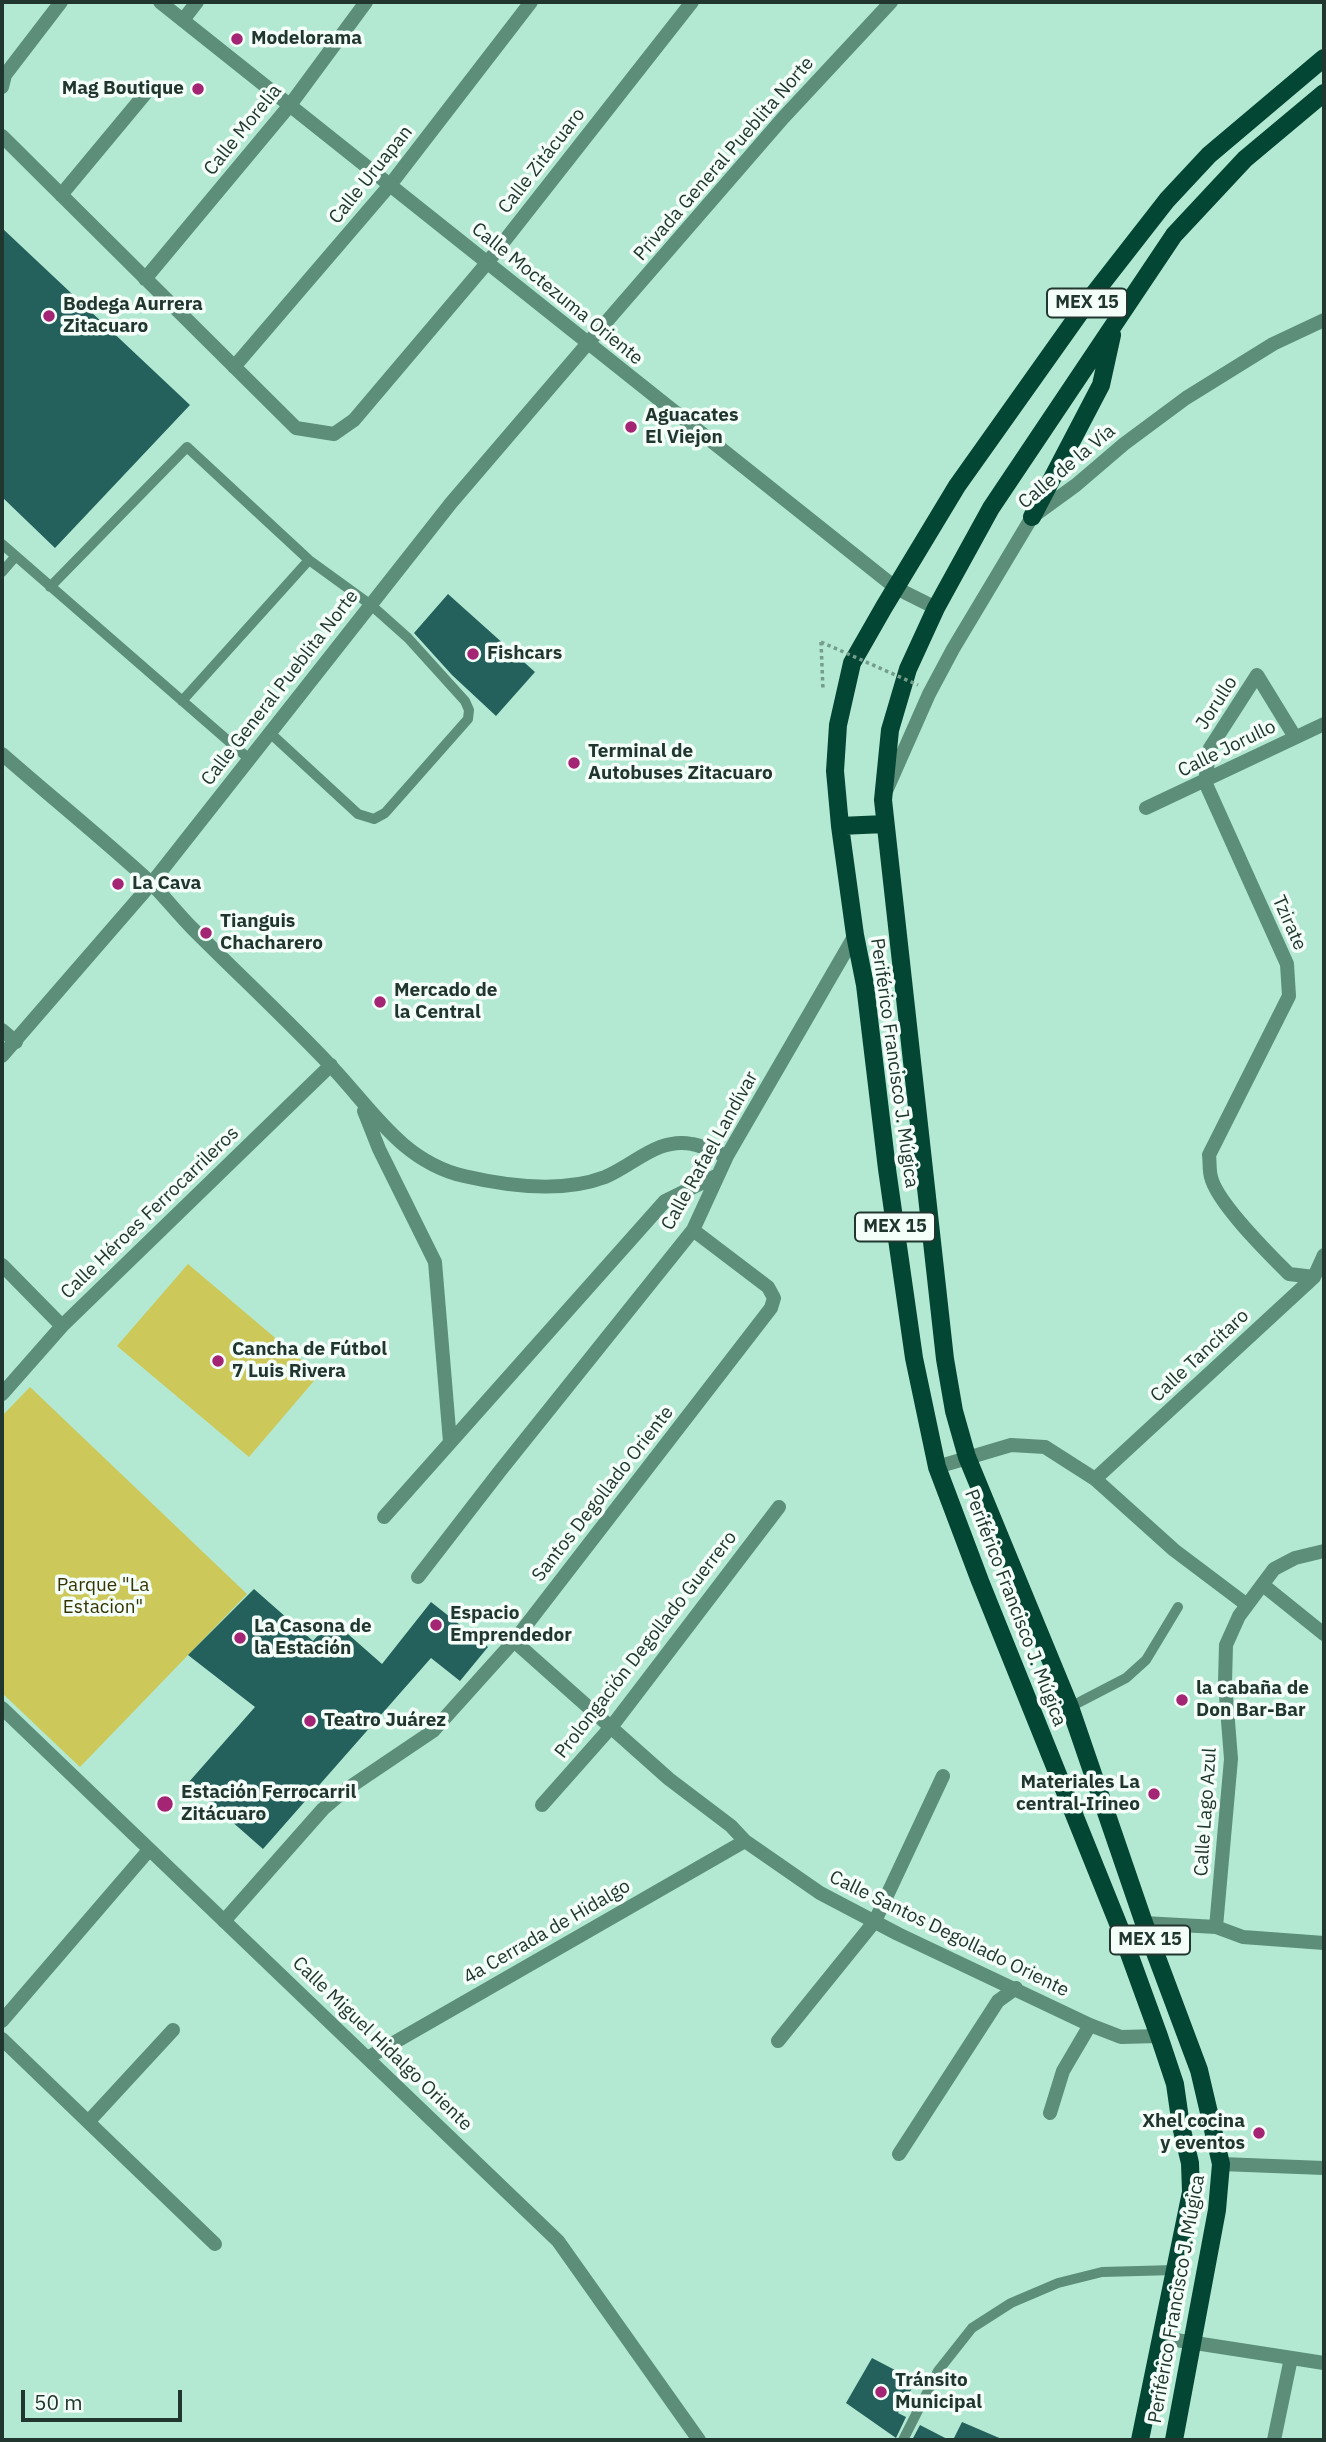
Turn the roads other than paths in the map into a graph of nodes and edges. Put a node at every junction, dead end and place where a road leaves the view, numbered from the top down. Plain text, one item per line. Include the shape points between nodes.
1 (61, 2) edge
2 (160, 2) edge
3 (197, 2) edge
4 (366, 2) edge
5 (531, 2) edge
6 (692, 2) edge
7 (885, 4) edge
8 (183, 20) junction
9 (1324, 58) edge
10 (2, 87) edge
11 (1324, 93) edge
12 (145, 94) dead end
13 (290, 105) junction
14 (2, 136) edge
15 (390, 185) junction
16 (61, 195) junction
17 (487, 263) junction
18 (145, 279) junction
19 (1324, 320) edge
20 (1115, 322) junction
21 (588, 343) junction
22 (234, 366) junction
23 (1032, 517) junction
24 (2, 544) edge
25 (15, 557) junction
26 (309, 560) junction
27 (2, 572) edge
28 (50, 587) junction
29 (896, 588) junction
30 (370, 605) junction
31 (936, 608) junction
32 (182, 701) junction
33 (1324, 724) edge
34 (269, 732) junction
35 (1295, 737) junction
36 (2, 754) edge
37 (248, 758) junction
38 (1205, 782) junction
39 (883, 800) junction
40 (1146, 808) dead end
41 (885, 824) junction
42 (840, 826) junction
43 (151, 884) junction
44 (855, 934) junction
45 (2, 1030) edge
46 (16, 1042) junction
47 (2, 1056) edge
48 (331, 1065) junction
49 (361, 1103) junction
50 (727, 1156) junction
51 (718, 1175) junction
52 (693, 1230) junction
53 (1324, 1255) edge
54 (2, 1265) edge
55 (1314, 1277) junction
56 (62, 1326) junction
57 (2, 1394) edge
58 (450, 1442) junction
59 (967, 1457) junction
60 (937, 1467) junction
61 (1095, 1479) junction
62 (779, 1507) dead end
63 (384, 1517) dead end
64 (1324, 1551) edge
65 (418, 1577) dead end
66 (1263, 1586) junction
67 (1247, 1605) junction
68 (1178, 1607) dead end
69 (1324, 1634) edge
70 (514, 1641) junction
71 (1070, 1707) junction
72 (2, 1708) edge
73 (612, 1726) junction
74 (943, 1776) dead end
75 (542, 1805) dead end
76 (745, 1841) junction
77 (149, 1850) junction
78 (224, 1921) junction
79 (875, 1921) junction
80 (1144, 1923) junction
81 (1216, 1927) junction
82 (1324, 1943) edge
83 (1016, 1989) junction
84 (2, 2021) edge
85 (1090, 2025) junction
86 (173, 2030) dead end
87 (1159, 2036) junction
88 (2, 2039) edge
89 (778, 2041) dead end
90 (369, 2057) junction
91 (1050, 2113) dead end
92 (89, 2120) junction
93 (899, 2154) dead end
94 (1221, 2164) junction
95 (1324, 2168) edge
96 (215, 2244) dead end
97 (1175, 2270) junction
98 (1163, 2337) junction
99 (1192, 2343) junction
100 (1291, 2358) junction
101 (1324, 2363) edge
102 (699, 2440) edge
103 (903, 2440) edge
104 (1140, 2440) edge
105 (1174, 2440) edge
106 (1274, 2440) edge

1 - 10 street via 5,75
2 - 8 street, Calle Moctezuma Oriente
3 - 8 street
4 - 13 street, Calle Morelia
5 - 15 street, Calle Uruapan
6 - 17 street, Calle Zitácuaro
7 - 21 street, Privada General Pueblita Norte
8 - 13 street, Calle Moctezuma Oriente
9 - 29 main road, Periférico Francisco J. Múgica / MEX 15 via 1209,155 1167,200 957,486
11 - 20 main road, Periférico Francisco J. Múgica / MEX 15 via 1245,159 1174,235
12 - 16 street
13 - 15 street, Calle Moctezuma Oriente
13 - 18 street, Calle Morelia
14 - 16 street
15 - 17 street, Calle Moctezuma Oriente
15 - 22 street, Calle Uruapan
16 - 18 street
17 - 21 street, Calle Moctezuma Oriente
17 - 22 street, Calle Zitácuaro via 354,420 334,434 296,428
18 - 22 street
19 - 23 street, Calle de la Vía via 1273,344 1186,398
20 - 23 main road via 1101,385
20 - 31 main road, Periférico Francisco J. Múgica / MEX 15 via 991,508
21 - 29 street, Calle Moctezuma Oriente
21 - 30 street, Calle General Pueblita Norte
23 - 39 street, Calle de la Vía via 929,694
24 - 25 lane
25 - 27 lane
25 - 28 lane
26 - 28 lane via 187,447
26 - 30 lane
26 - 32 lane
28 - 32 lane
29 - 31 street, Calle Moctezuma Oriente
29 - 42 main road, Periférico Francisco J. Múgica / MEX 15 via 852,663 838,725 835,771
30 - 34 street, Calle General Pueblita Norte
30 - 34 lane via 408,638 466,701 468,719 385,813 374,819 358,814
31 - 39 main road, Periférico Francisco J. Múgica / MEX 15 via 908,669 890,730
32 - 37 lane
33 - 35 street, Calle Jorullo
34 - 37 street, Calle General Pueblita Norte
35 - 38 street, Calle Jorullo
35 - 38 street, Jorullo via 1257,675 1210,748
36 - 43 street
37 - 43 street, Calle General Pueblita Norte
38 - 40 street, Calle Jorullo
38 - 55 street, Tzirate via 1287,964 1289,996 1209,1155 1211,1179 1240,1221 1289,1274
39 - 41 main road, Periférico Francisco J. Múgica / MEX 15
41 - 42 main road
41 - 59 main road, Periférico Francisco J. Múgica / MEX 15 via 945,1359
42 - 44 main road, Periférico Francisco J. Múgica / MEX 15
43 - 46 street, Calle General Pueblita Norte
43 - 48 street
44 - 50 street, Calle Rafael Landívar
44 - 60 main road, Periférico Francisco J. Múgica / MEX 15 via 914,1357
45 - 46 street
46 - 47 street, Calle General Pueblita Norte
48 - 49 street
48 - 56 street, Calle Héroes Ferrocarrileros
49 - 50 street via 428,1164 463,1176 526,1185 567,1185 604,1177 675,1143 691,1143
49 - 58 street via 435,1262
50 - 51 street, Calle Rafael Landívar
51 - 52 street, Calle Rafael Landívar
51 - 58 street via 665,1200
52 - 65 street, Calle Rafael Landívar
52 - 70 street, Santos Degollado Oriente via 768,1287 774,1298 771,1308
53 - 55 street, Calle Tancítaro
54 - 56 street
55 - 61 street, Calle Tancítaro
56 - 57 street, Calle Héroes Ferrocarrileros
58 - 63 street
59 - 60 street
59 - 61 street via 1012,1445 1045,1447
59 - 71 main road, Periférico Francisco J. Múgica / MEX 15
60 - 87 main road, Periférico Francisco J. Múgica / MEX 15
61 - 67 street via 1174,1550
62 - 73 street, Prolongación Degollado Guerrero
64 - 66 street, Calle Lago Azul via 1284,1563
66 - 67 street, Calle Lago Azul
66 - 69 street
67 - 81 street, Calle Lago Azul via 1226,1645 1231,1759
68 - 71 lane via 1146,1660 1126,1678
70 - 73 street, Calle Santos Degollado Oriente
70 - 78 street, Santos Degollado Oriente via 433,1731 323,1810
71 - 80 main road, Periférico Francisco J. Múgica / MEX 15
72 - 77 street, Calle Miguel Hidalgo Oriente
73 - 75 street, Prolongación Degollado Guerrero
73 - 76 street, Calle Santos Degollado Oriente
74 - 79 street
76 - 79 street, Calle Santos Degollado Oriente via 820,1893
76 - 90 street, 4a Cerrada de Hidalgo
77 - 78 street, Calle Miguel Hidalgo Oriente
77 - 84 street
78 - 90 street, Calle Miguel Hidalgo Oriente
79 - 83 street, Calle Santos Degollado Oriente
79 - 89 street
80 - 81 street
80 - 94 main road, Periférico Francisco J. Múgica / MEX 15 via 1199,2070
81 - 82 street via 1243,1937
83 - 85 street, Calle Santos Degollado Oriente
83 - 93 street via 998,2001
85 - 87 street, Calle Santos Degollado Oriente via 1121,2037
85 - 91 street via 1063,2071
86 - 92 street
87 - 97 main road, Periférico Francisco J. Múgica / MEX 15 via 1175,2084 1190,2162 1191,2192
88 - 92 street
90 - 102 street, Calle Miguel Hidalgo Oriente via 558,2241
92 - 96 street
94 - 95 street
94 - 99 main road, Periférico Francisco J. Múgica / MEX 15
97 - 98 main road, Periférico Francisco J. Múgica / MEX 15
97 - 103 lane via 1102,2272 1058,2283 1011,2303 972,2328 938,2371
98 - 99 street
98 - 104 main road, Periférico Francisco J. Múgica / MEX 15
99 - 100 street
99 - 105 main road, Periférico Francisco J. Múgica / MEX 15
100 - 101 street
100 - 106 street

